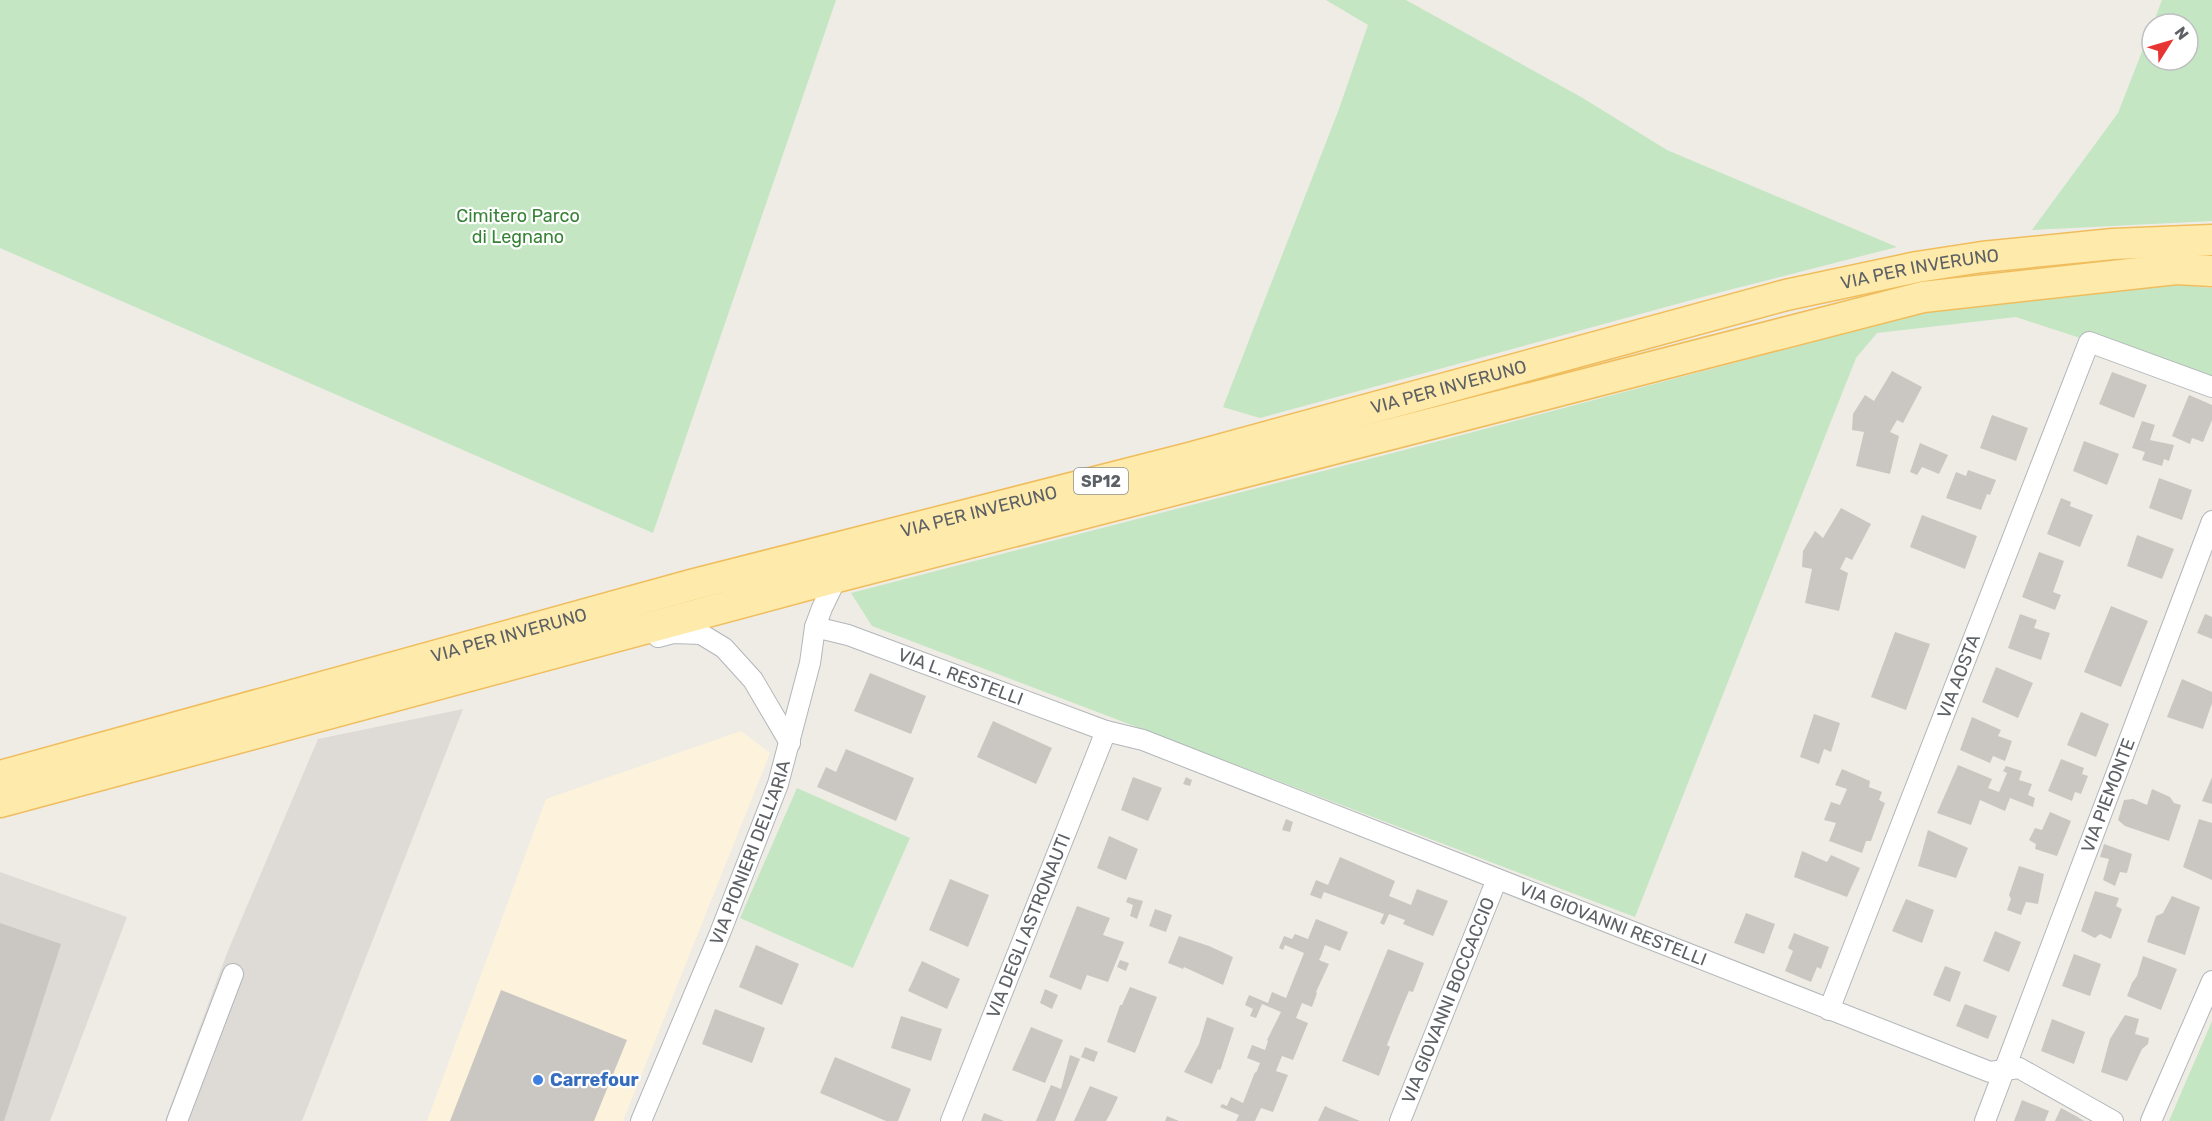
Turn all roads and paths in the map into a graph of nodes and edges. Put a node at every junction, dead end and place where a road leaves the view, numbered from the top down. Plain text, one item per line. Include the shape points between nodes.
1 (2212, 240) edge
2 (2212, 272) edge
3 (2212, 387) edge
4 (2212, 520) edge
5 (837, 578) junction
6 (815, 627) junction
7 (308, 719) junction
8 (1106, 731) junction
9 (790, 743) junction
10 (0, 776) edge
11 (0, 801) edge
12 (1497, 879) junction
13 (234, 974) dead end
14 (2212, 981) edge
15 (1828, 1010) junction
16 (2004, 1070) junction
17 (177, 1121) edge
18 (641, 1121) edge
19 (951, 1121) edge
20 (1400, 1121) edge
21 (1985, 1121) edge
22 (2113, 1121) edge
23 (2151, 1121) edge

1 - 10 main road, VIA PER INVERUNO / SP12 via 2113,244 1982,257 1786,295 1177,461 691,585
2 - 5 main road, VIA PER INVERUNO / SP12 via 2176,269 1923,297
3 - 15 street, VIA AOSTA via 2089,342
4 - 16 street, VIA PIEMONTE
5 - 6 street, VIA PIONIERI DELL'ARIA
5 - 7 main road, VIA PER INVERUNO / SP12
6 - 8 street, VIA L. RESTELLI via 848,635
6 - 9 street, VIA PIONIERI DELL'ARIA
7 - 9 street via 352,715 673,633 701,634 724,648 753,680
7 - 11 main road, VIA PER INVERUNO / SP12
8 - 12 street, VIA GIOVANNI RESTELLI via 1143,740
8 - 19 street, VIA DEGLI ASTRONAUTI
9 - 18 street, VIA PIONIERI DELL'ARIA via 720,933
12 - 15 street, VIA GIOVANNI RESTELLI
12 - 20 street, VIA GIOVANNI BOCCACCIO
13 - 17 street
14 - 23 street
15 - 16 street, VIA GIOVANNI RESTELLI via 1990,1072
16 - 21 street, VIA PIEMONTE
16 - 22 street, VIA GIOVANNI RESTELLI via 2019,1068

